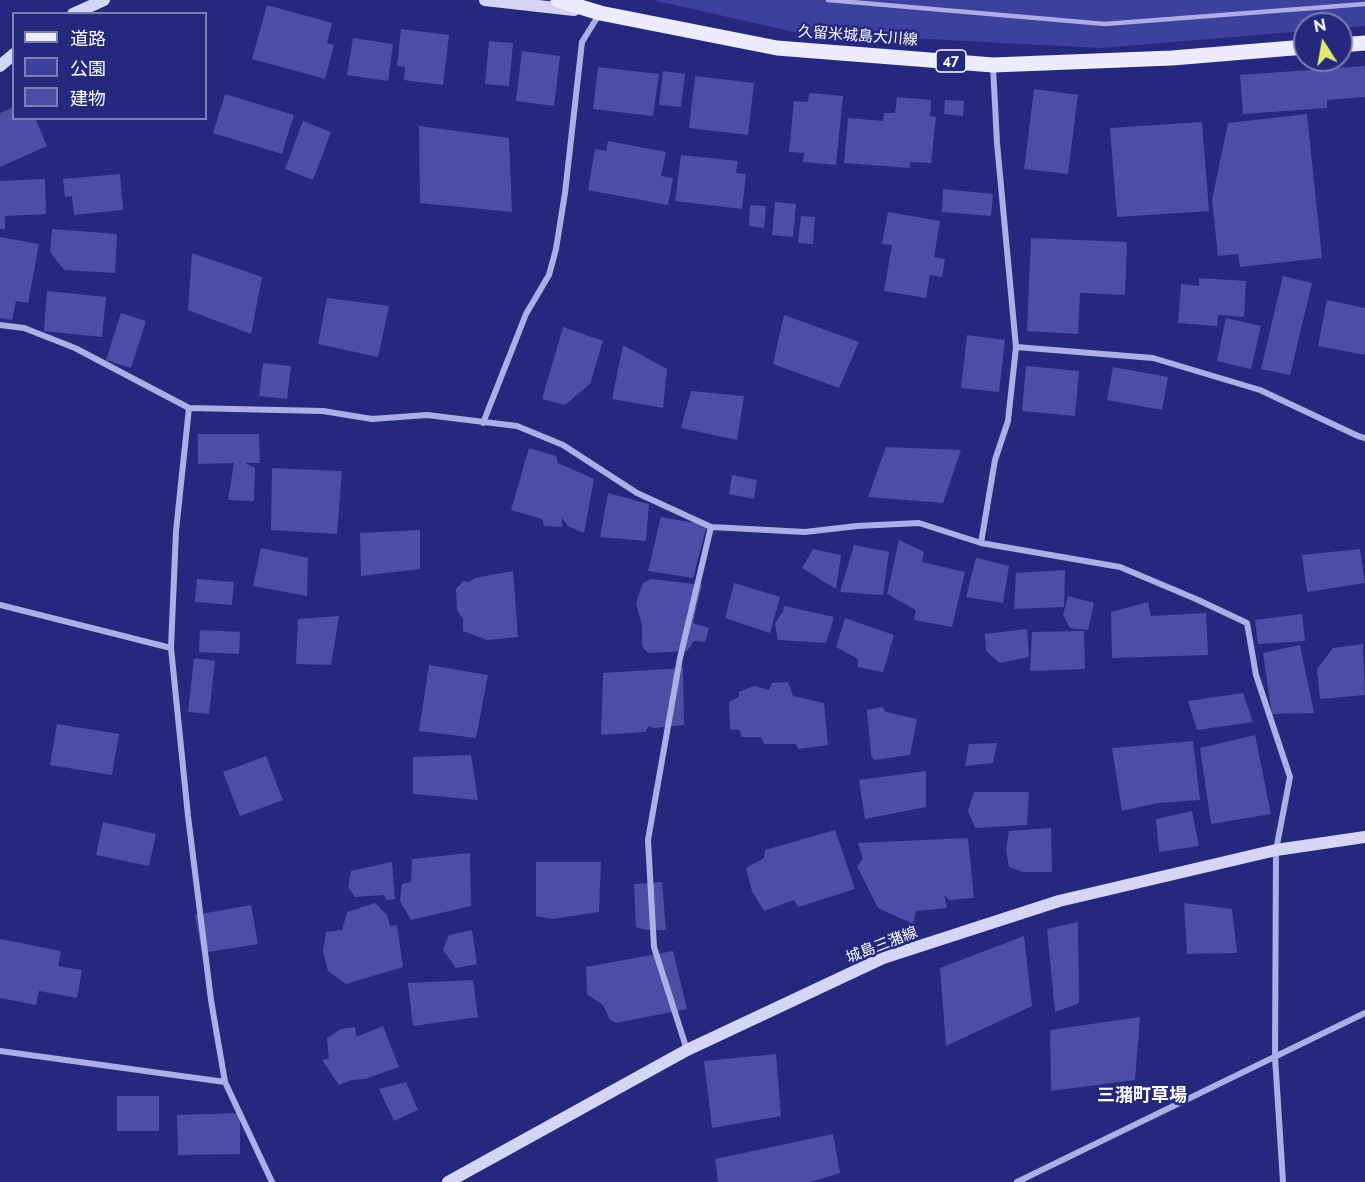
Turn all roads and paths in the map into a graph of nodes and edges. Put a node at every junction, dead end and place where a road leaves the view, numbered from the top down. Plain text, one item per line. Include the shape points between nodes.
1 (104, 0) edge
2 (485, 0) edge
3 (558, 0) edge
4 (828, 0) edge
5 (1365, 4) edge
6 (77, 12) edge
7 (600, 13) junction
8 (1293, 49) edge
9 (12, 56) edge
10 (993, 65) junction
11 (0, 66) edge
12 (0, 325) edge
13 (1016, 347) junction
14 (189, 408) junction
15 (483, 423) junction
16 (1365, 438) edge
17 (711, 527) junction
18 (981, 543) junction
19 (0, 605) edge
20 (171, 648) junction
21 (1365, 837) edge
22 (1276, 850) junction
23 (1365, 1013) edge
24 (687, 1050) junction
25 (0, 1051) edge
26 (1275, 1057) junction
27 (225, 1082) junction
28 (272, 1182) edge
29 (448, 1182) edge
30 (1017, 1182) edge
31 (1283, 1182) edge

1 - 6 main road
2 - 7 main road
3 - 7 main road, 久留米城島大川線 / 47
4 - 5 lane via 1105,24
7 - 10 main road, 久留米城島大川線 / 47 via 777,48
7 - 15 street via 582,42 565,193 549,275 526,314
8 - 10 main road, 久留米城島大川線 / 47
9 - 11 main road
10 - 13 street
12 - 14 street via 24,328 75,348
13 - 16 street via 1153,358 1260,390
13 - 18 street via 1008,421 995,460
14 - 15 street via 323,411 372,419 428,415
14 - 20 street via 176,531
15 - 17 street via 517,426 563,445 637,493
17 - 18 street via 805,532 919,523
17 - 24 street via 680,658 648,840 654,947
18 - 22 street via 1120,567 1247,623 1256,675 1290,777
19 - 20 street
20 - 27 street via 209,988
21 - 22 main road, 城島三潴線
22 - 24 main road, 城島三潴線 via 1059,901 883,957
22 - 26 street
23 - 26 street
24 - 29 main road, 城島三潴線
25 - 27 street
26 - 30 street
26 - 31 street
27 - 28 street

